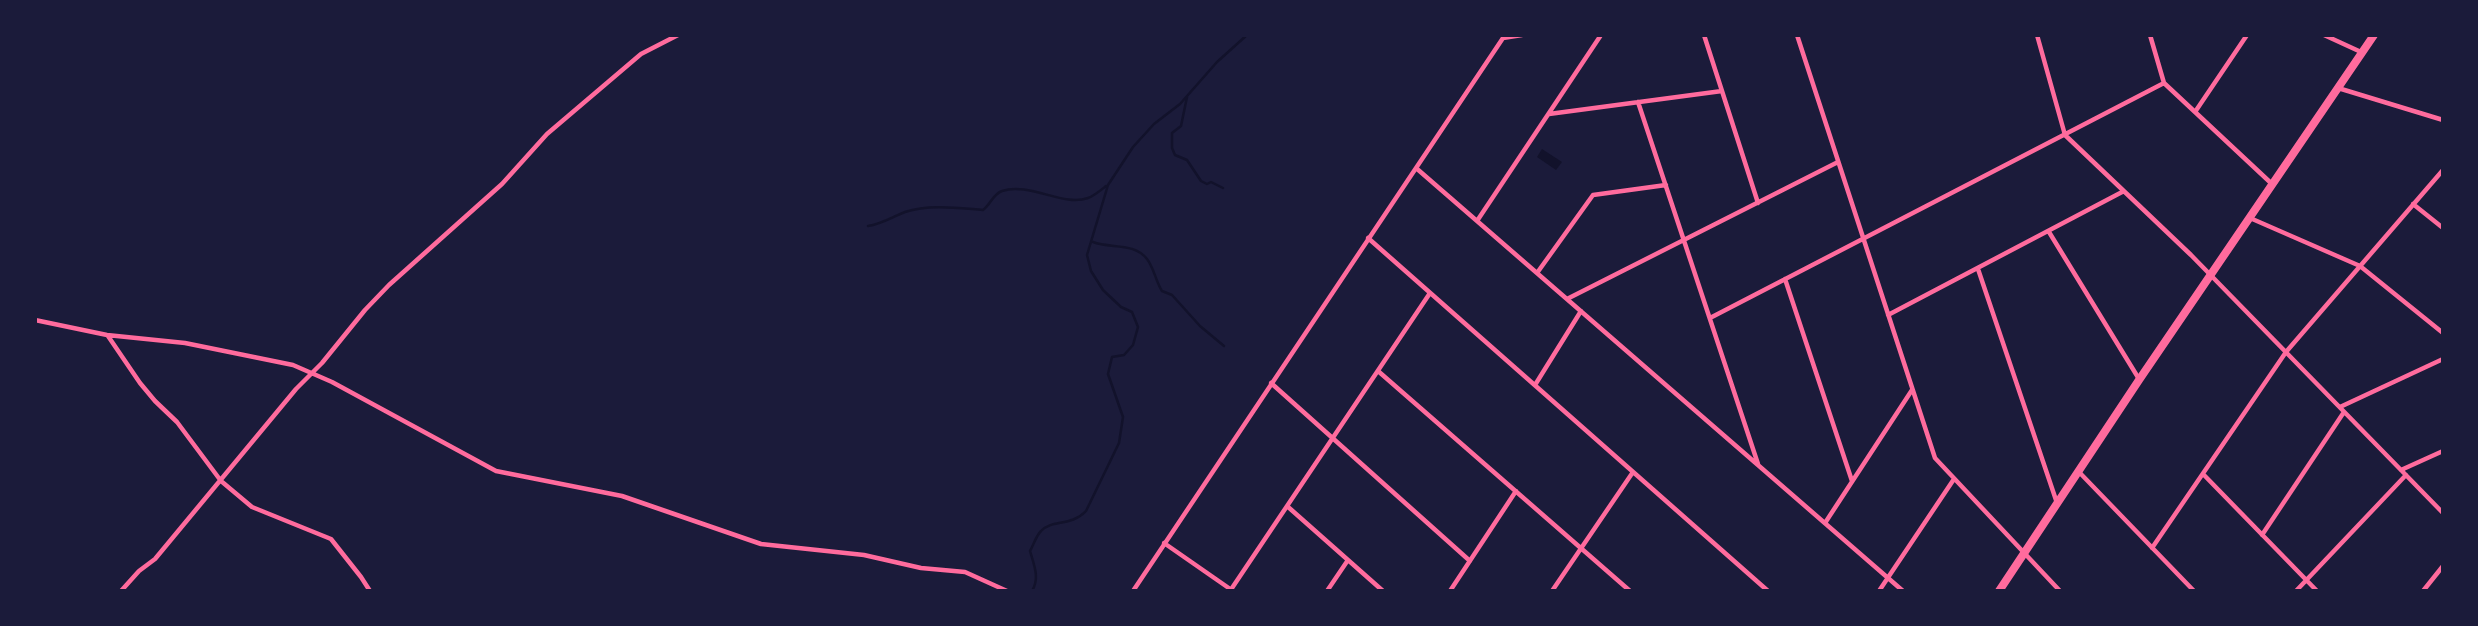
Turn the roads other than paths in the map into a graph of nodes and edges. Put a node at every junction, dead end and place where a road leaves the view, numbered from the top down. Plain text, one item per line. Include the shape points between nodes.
1 (678, 35) edge
2 (1522, 35) edge
3 (1601, 35) edge
4 (1704, 35) edge
5 (1797, 35) edge
6 (2037, 35) edge
7 (2150, 35) edge
8 (2247, 35) edge
9 (2324, 35) edge
10 (2374, 35) edge
11 (2362, 52) junction
12 (2164, 83) junction
13 (2337, 88) junction
14 (1722, 91) junction
15 (1638, 102) junction
16 (2195, 113) junction
17 (1548, 114) junction
18 (2443, 120) edge
19 (2065, 135) junction
20 (1838, 162) junction
21 (1416, 168) junction
22 (2443, 170) edge
23 (2272, 184) junction
24 (1666, 185) junction
25 (2124, 191) junction
26 (1758, 203) junction
27 (2413, 204) junction
28 (2249, 218) junction
29 (1477, 221) junction
30 (2443, 228) edge
31 (2049, 232) junction
32 (1368, 238) junction
33 (1863, 239) junction
34 (1684, 240) junction
35 (2360, 266) junction
36 (1978, 269) junction
37 (1537, 273) junction
38 (2210, 275) junction
39 (1785, 279) junction
40 (1430, 293) junction
41 (1567, 299) junction
42 (1580, 311) junction
43 (1888, 315) junction
44 (1710, 318) junction
45 (35, 320) edge
46 (2443, 333) edge
47 (107, 335) junction
48 (2286, 352) junction
49 (2443, 359) edge
50 (1378, 371) junction
51 (313, 373) junction
52 (2139, 380) junction
53 (1271, 383) junction
54 (1535, 385) junction
55 (1912, 390) junction
56 (2342, 409) junction
57 (1333, 439) junction
58 (2443, 451) edge
59 (1758, 465) junction
60 (2401, 470) junction
61 (1633, 471) junction
62 (2078, 471) junction
63 (2202, 474) junction
64 (2406, 475) junction
65 (1954, 479) junction
66 (221, 481) junction
67 (1852, 481) junction
68 (1516, 491) junction
69 (2057, 503) junction
70 (1287, 506) junction
71 (2443, 513) edge
72 (1825, 523) junction
73 (2262, 535) junction
74 (1164, 543) junction
75 (1581, 548) junction
76 (2152, 548) junction
77 (2024, 554) junction
78 (1348, 560) junction
79 (1470, 561) junction
80 (2443, 566) edge
81 (1888, 578) junction
82 (2306, 580) junction
83 (121, 591) edge
84 (370, 591) edge
85 (1007, 591) edge
86 (1133, 591) edge
87 (1232, 591) edge
88 (1327, 591) edge
89 (1384, 591) edge
90 (1450, 591) edge
91 (1552, 591) edge
92 (1630, 591) edge
93 (1768, 591) edge
94 (1879, 591) edge
95 (1903, 591) edge
96 (1999, 591) edge
97 (2060, 591) edge
98 (2194, 591) edge
99 (2296, 591) edge
100 (2317, 591) edge
101 (2423, 591) edge

1 - 51 street via 641,54 547,134 502,184 381,294
2 - 21 street via 1503,38
3 - 17 street
4 - 14 street
5 - 20 street
6 - 19 street
7 - 12 street
8 - 16 street
9 - 11 street
10 - 11 highway
11 - 13 highway
12 - 16 street
12 - 19 street
13 - 18 street
13 - 23 highway
14 - 15 street
14 - 26 street
15 - 17 street
15 - 24 street
16 - 23 street
17 - 29 street
19 - 25 street
19 - 33 street
20 - 26 street
20 - 33 street
21 - 29 street
21 - 32 street
22 - 27 street
23 - 28 highway
24 - 34 street
24 - 37 street via 1593,195
25 - 31 street
25 - 38 street
26 - 34 street
27 - 30 street
27 - 35 street
28 - 35 street
28 - 38 highway
29 - 37 street
31 - 36 street
31 - 52 street
32 - 40 street
32 - 53 street
33 - 39 street
33 - 43 street
34 - 41 street
34 - 44 street
35 - 46 street
35 - 48 street
36 - 43 street
36 - 69 street
37 - 41 street
38 - 48 street
38 - 52 highway
39 - 44 street
39 - 67 street
40 - 50 street
40 - 54 street
41 - 42 street
42 - 54 street
42 - 59 street
43 - 55 street
44 - 59 street
45 - 47 street
47 - 51 street via 248,354
47 - 66 street via 140,383 177,422
48 - 56 street
48 - 63 street
49 - 56 street
50 - 57 street
50 - 68 street
51 - 66 street
51 - 85 street via 496,471 622,496 761,544 965,572
52 - 62 highway
53 - 57 street
53 - 74 street
54 - 61 street
55 - 65 street via 1934,458
55 - 67 street
56 - 60 street
56 - 73 street
57 - 70 street
57 - 79 street
58 - 60 street
59 - 72 street
60 - 64 street
61 - 75 street
61 - 93 street
62 - 69 highway
62 - 76 street
63 - 73 street
63 - 76 street
64 - 71 street
64 - 82 street
65 - 77 street
65 - 81 street
66 - 83 street via 155,559
66 - 84 street via 253,508 331,539
67 - 72 street
68 - 75 street
68 - 79 street
69 - 77 highway
70 - 78 street
70 - 87 street
72 - 81 street
73 - 82 street
74 - 86 street
74 - 87 street
75 - 91 street
75 - 92 street
76 - 98 street
77 - 96 highway
77 - 97 street
78 - 88 street
78 - 89 street
79 - 90 street
80 - 101 street
81 - 94 street
81 - 95 street
82 - 99 street
82 - 100 street

